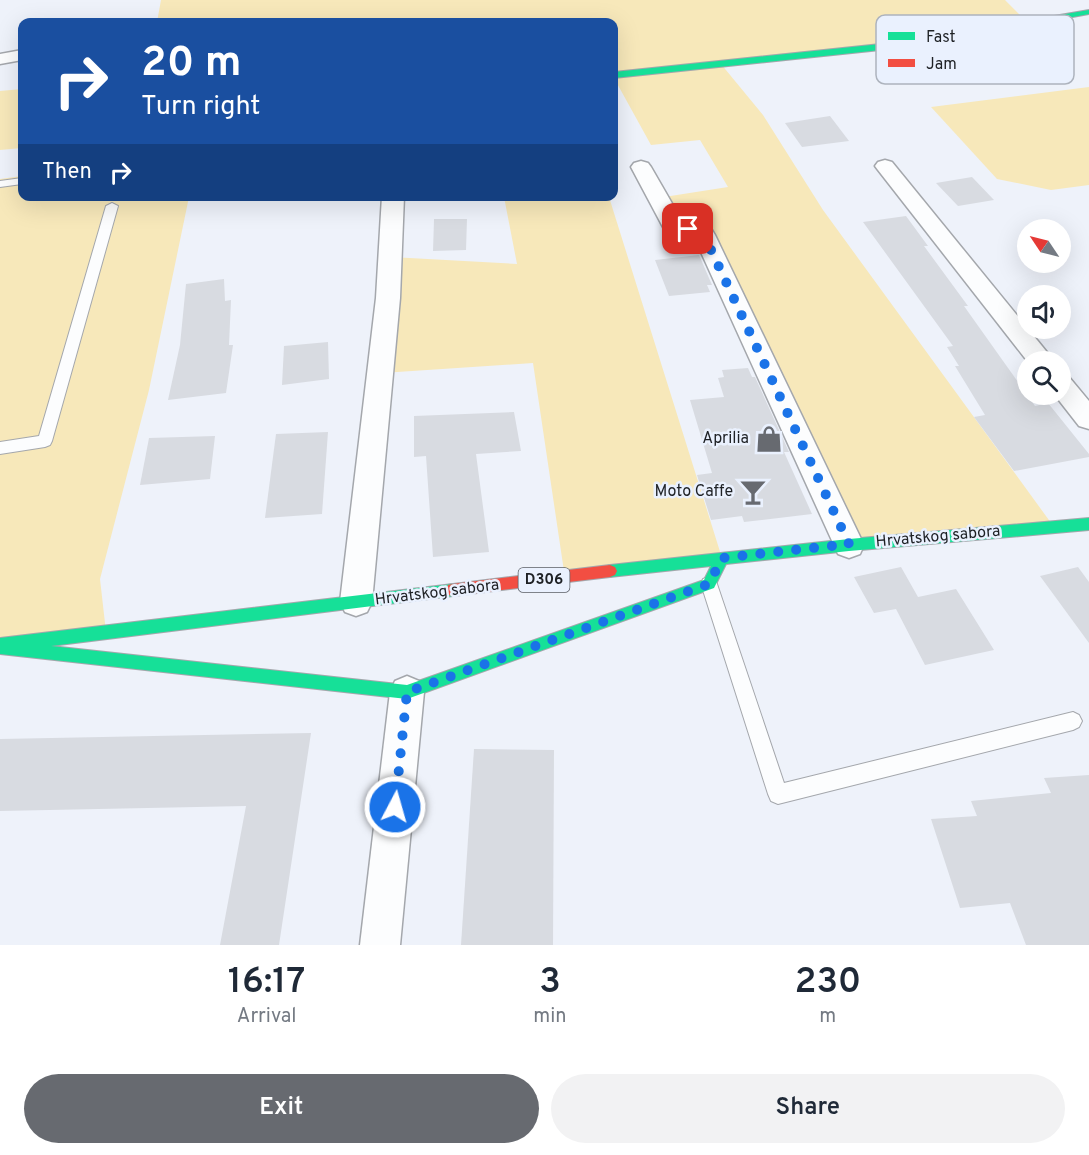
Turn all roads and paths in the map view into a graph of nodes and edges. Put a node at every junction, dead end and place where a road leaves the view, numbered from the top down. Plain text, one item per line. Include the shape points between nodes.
1 (1089, 12) edge
2 (1072, 15) edge
3 (876, 47) edge
4 (18, 56) edge
5 (0, 59) edge
6 (618, 75) edge
7 (885, 166) dead end
8 (641, 167) dead end
9 (18, 182) edge
10 (0, 184) edge
11 (393, 201) edge
12 (112, 206) dead end
13 (1033, 351) edge
14 (1071, 397) edge
15 (1089, 419) edge
16 (0, 448) edge
17 (1089, 524) edge
18 (849, 544) junction
19 (722, 558) junction
20 (709, 584) junction
21 (356, 602) junction
22 (0, 646) edge
23 (407, 692) junction
24 (1073, 721) dead end
25 (380, 945) edge

1 - 2 street
3 - 6 street
4 - 5 street
7 - 13 street
8 - 18 street via 672,224 704,235
9 - 10 lane
11 - 21 street via 388,298
12 - 16 lane via 45,441
14 - 15 street
17 - 18 street, Hrvatskog sabora / D306
18 - 19 street, Hrvatskog sabora / D306
19 - 20 street
19 - 21 street, Hrvatskog sabora / D306
20 - 23 street
20 - 24 lane via 778,794
21 - 22 street, Hrvatskog sabora / D306
22 - 23 street
23 - 25 street

